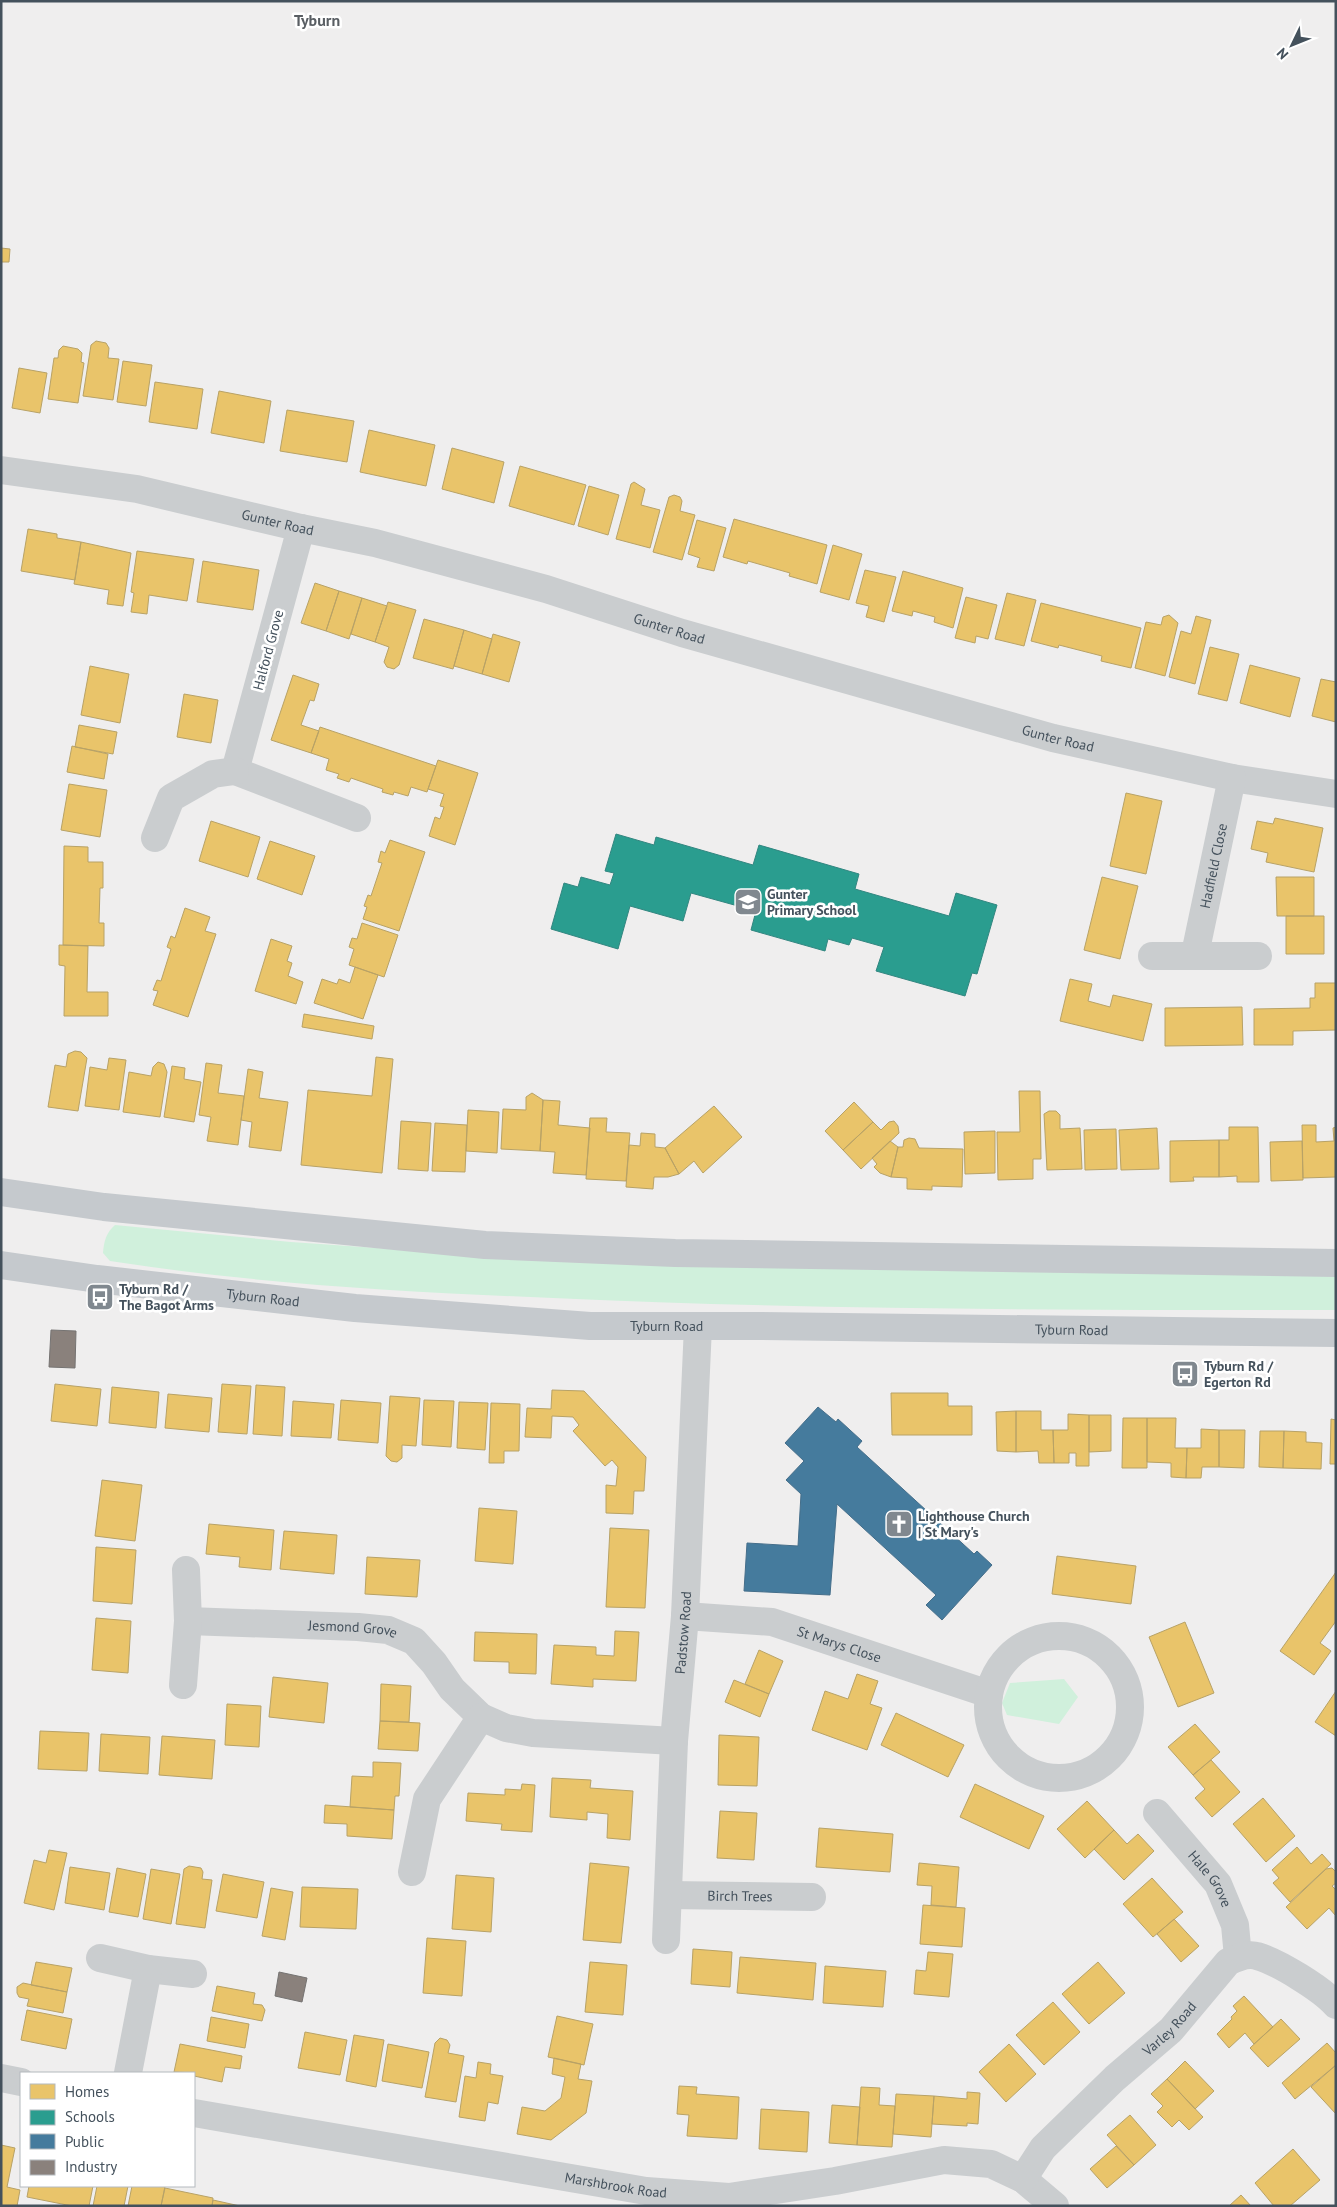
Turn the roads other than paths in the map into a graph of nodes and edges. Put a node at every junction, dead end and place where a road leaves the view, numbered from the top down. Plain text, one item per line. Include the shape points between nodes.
1 (1, 470) edge
2 (300, 528) junction
3 (235, 771) junction
4 (1232, 778) junction
5 (1336, 794) edge
6 (358, 818) dead end
7 (155, 838) dead end
8 (1195, 954) junction
9 (1152, 956) dead end
10 (1258, 956) dead end
11 (1, 1192) edge
12 (1336, 1264) edge
13 (1, 1265) edge
14 (698, 1326) junction
15 (1336, 1334) edge
16 (186, 1570) dead end
17 (686, 1616) junction
18 (188, 1621) junction
19 (183, 1685) dead end
20 (989, 1694) junction
21 (481, 1717) junction
22 (674, 1742) junction
23 (1157, 1813) dead end
24 (412, 1872) dead end
25 (668, 1895) junction
26 (812, 1897) dead end
27 (666, 1940) dead end
28 (1238, 1957) junction
29 (100, 1958) dead end
30 (148, 1969) junction
31 (193, 1974) dead end
32 (1336, 2004) edge
33 (128, 2072) edge
34 (1, 2078) edge
35 (20, 2082) edge
36 (195, 2113) edge
37 (1023, 2179) junction
38 (645, 2198) edge
39 (1054, 2206) edge

1 - 2 street, Gunter Road via 137,489
2 - 3 street, Halford Grove
2 - 4 street, Gunter Road via 375,543 546,589 682,633 1053,738
3 - 6 street
3 - 7 street via 213,774 171,798
4 - 5 street, Gunter Road
4 - 8 street, Hadfield Close
8 - 9 street
8 - 10 street
11 - 12 main road via 104,1207 485,1245 685,1253
13 - 14 main road, Tyburn Road via 355,1308 590,1326
14 - 15 main road, Tyburn Road
14 - 17 street, Padstow Road
16 - 18 street
17 - 20 street, St Marys Close via 772,1622
17 - 22 street, Padstow Road
18 - 19 street
18 - 21 street, Jesmond Grove via 388,1630 414,1641 434,1662 452,1689
20 - 20 street via 1004,1661 1027,1642 1052,1635 1088,1641 1115,1660 1126,1680 1131,1722 1111,1759 1081,1776 1048,1779 1010,1760 994,1737 988,1714
21 - 22 street, Jesmond Grove via 506,1728 533,1733
21 - 24 street via 427,1798
22 - 25 street, Padstow Road
23 - 28 street, Hale Grove via 1218,1884 1236,1925
25 - 26 street, Birch Trees
25 - 27 street, Padstow Road
28 - 32 street via 1256,1956 1277,1965 1316,1987
28 - 37 street, Varley Road via 1228,1962 1171,2030 1115,2078 1043,2148
29 - 30 street
30 - 31 street
30 - 33 street
34 - 35 street
36 - 38 street, Marshbrook Road
37 - 38 street, Marshbrook Road via 991,2164 944,2160 835,2182 729,2197
37 - 39 street, Marshbrook Road

